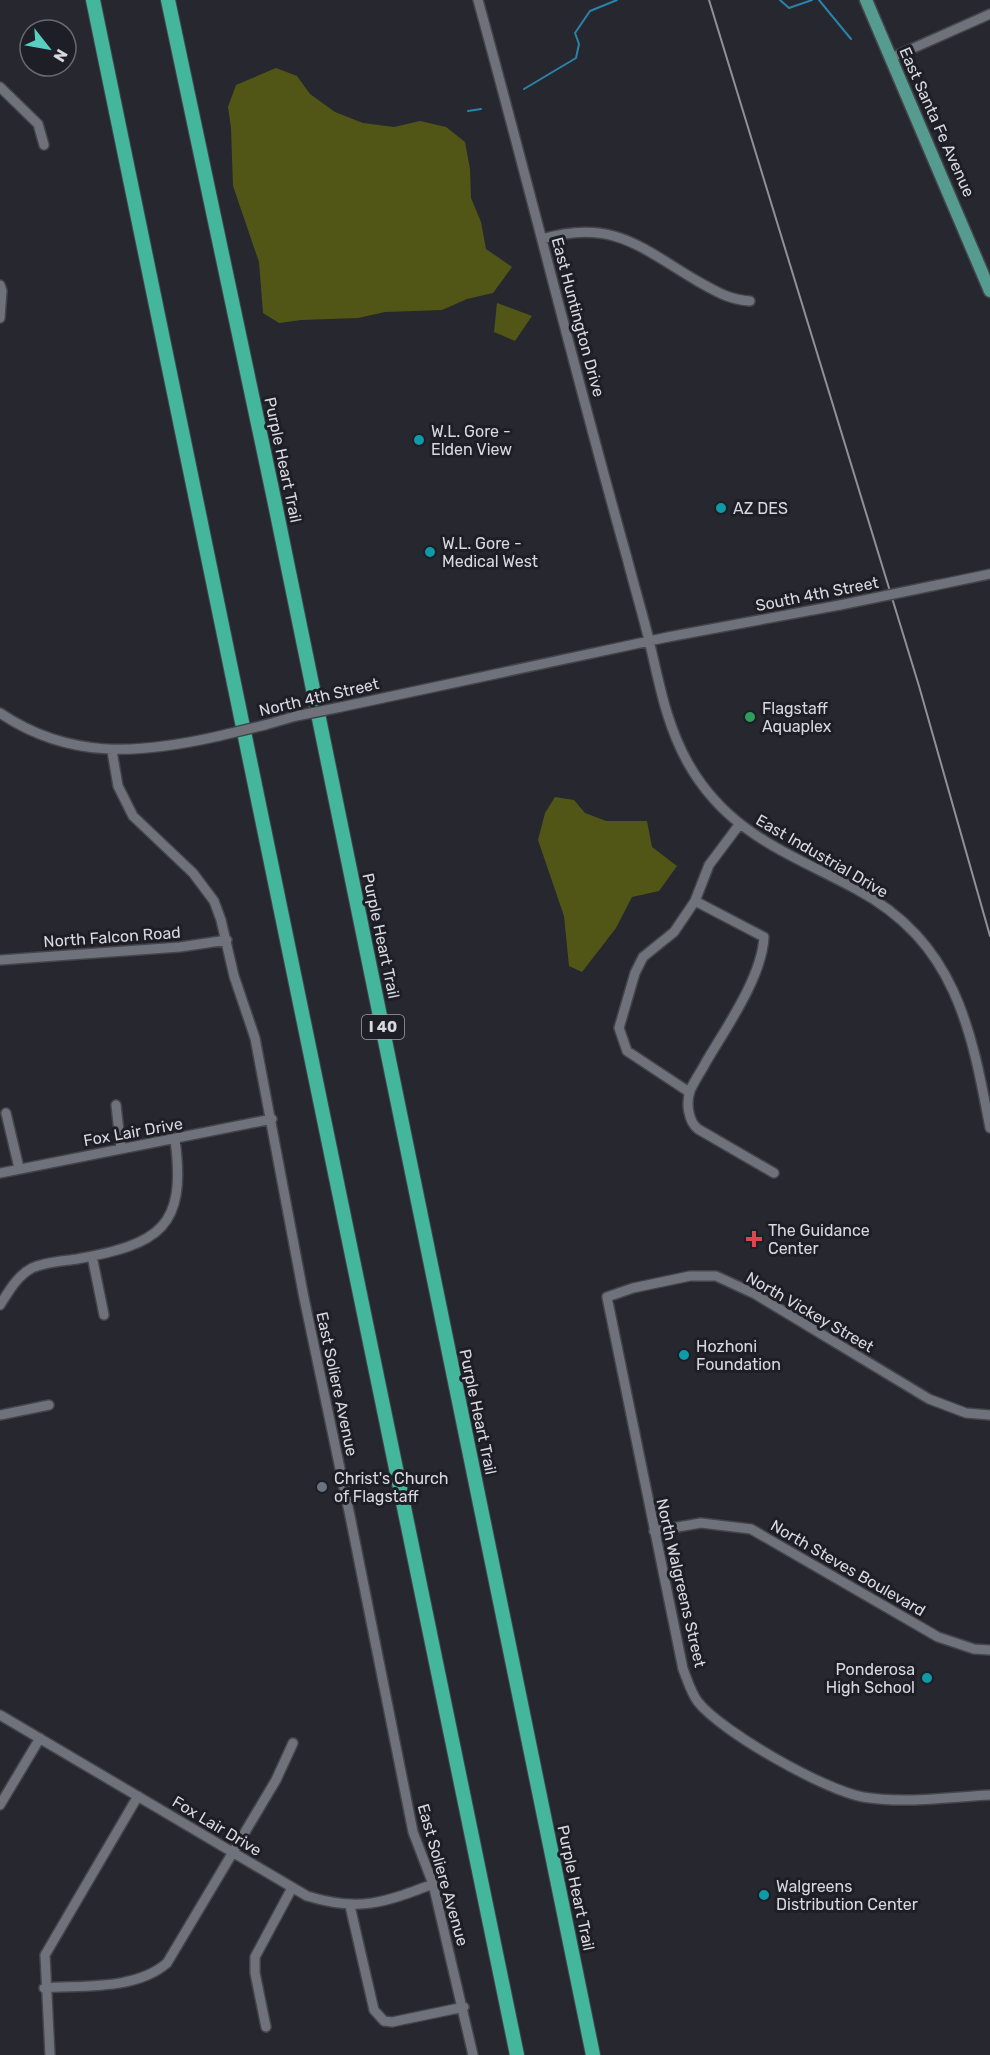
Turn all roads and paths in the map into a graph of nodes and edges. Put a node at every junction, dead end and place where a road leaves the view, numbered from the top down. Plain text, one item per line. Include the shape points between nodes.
1 (93, 0) edge
2 (168, 0) edge
3 (478, 0) edge
4 (866, 0) edge
5 (990, 14) edge
6 (891, 58) junction
7 (0, 87) edge
8 (44, 145) dead end
9 (542, 239) junction
10 (986, 272) edge
11 (0, 285) edge
12 (990, 291) edge
13 (750, 301) dead end
14 (0, 318) edge
15 (990, 574) edge
16 (649, 642) junction
17 (0, 713) edge
18 (112, 751) junction
19 (739, 825) junction
20 (695, 901) junction
21 (226, 940) junction
22 (0, 960) edge
23 (690, 1092) junction
24 (116, 1105) dead end
25 (6, 1113) dead end
26 (272, 1119) junction
27 (990, 1128) edge
28 (175, 1140) junction
29 (121, 1149) junction
30 (19, 1168) junction
31 (0, 1173) edge
32 (774, 1173) dead end
33 (92, 1256) junction
34 (607, 1297) joint
35 (0, 1305) edge
36 (104, 1315) dead end
37 (49, 1405) dead end
38 (0, 1415) edge
39 (990, 1416) edge
40 (654, 1531) junction
41 (990, 1650) edge
42 (0, 1715) edge
43 (40, 1738) junction
44 (293, 1743) dead end
45 (990, 1795) edge
46 (138, 1796) junction
47 (0, 1805) edge
48 (233, 1854) junction
49 (432, 1884) junction
50 (292, 1888) junction
51 (350, 1906) junction
52 (44, 1988) junction
53 (464, 2007) junction
54 (266, 2027) dead end
55 (50, 2055) edge
56 (473, 2055) edge
57 (517, 2055) edge
58 (593, 2055) edge

1 - 57 highway
2 - 58 highway, Purple Heart Trail / I 40 via 272,488
3 - 9 street, East Huntington Drive
4 - 6 main road, East Santa Fe Avenue
5 - 6 street
6 - 10 main road, East Santa Fe Avenue
7 - 8 street via 38,124
9 - 13 street via 580,230 600,231 620,237 727,298
9 - 16 street, East Huntington Drive
10 - 12 main road, East Santa Fe Avenue
11 - 14 street
15 - 16 street, South 4th Street, bridge
16 - 18 street, North 4th Street, bridge via 340,706 173,747
16 - 19 street, East Industrial Drive via 669,723 689,764
17 - 18 street, North 4th Street via 41,735
18 - 21 street, East Soliere Avenue via 125,804 142,827 204,886 214,901
19 - 20 street via 709,866
19 - 27 street, East Industrial Drive via 781,853 876,901 928,949 966,1016
20 - 23 street via 764,937 764,950
20 - 23 street via 674,932 643,957 619,1028 627,1051
21 - 22 street, North Falcon Road
21 - 26 street, East Soliere Avenue via 255,1038
23 - 32 street via 691,1124
24 - 29 street
25 - 30 street
26 - 28 street, Fox Lair Drive
26 - 49 street, East Soliere Avenue via 304,1298 413,1832
28 - 29 street, Fox Lair Drive
28 - 33 street via 179,1190 160,1228 130,1248
29 - 30 street, Fox Lair Drive
30 - 31 street, Fox Lair Drive
33 - 35 street via 34,1267 18,1278
33 - 36 street
34 - 39 street, North Vickey Street via 690,1276 716,1276 755,1294 928,1399 966,1413
34 - 40 street, North Walgreens Street
37 - 38 street
40 - 41 street, North Steves Boulevard via 701,1523 751,1530 938,1637
40 - 45 street, North Walgreens Street via 683,1669 697,1701 730,1730 821,1783 861,1797 897,1800
42 - 43 street, Fox Lair Drive
43 - 46 street, Fox Lair Drive
43 - 47 street
44 - 48 street
46 - 48 street, Fox Lair Drive
46 - 52 street via 51,1941 45,1954
48 - 50 street, Fox Lair Drive
48 - 52 street via 176,1951 157,1972 135,1981
49 - 51 street, Fox Lair Drive via 399,1897
49 - 53 street, East Soliere Avenue
50 - 51 street, Fox Lair Drive via 307,1896
50 - 54 street via 255,1957
51 - 53 street via 374,2010 379,2017 392,2022
52 - 55 street
53 - 56 street, East Soliere Avenue

